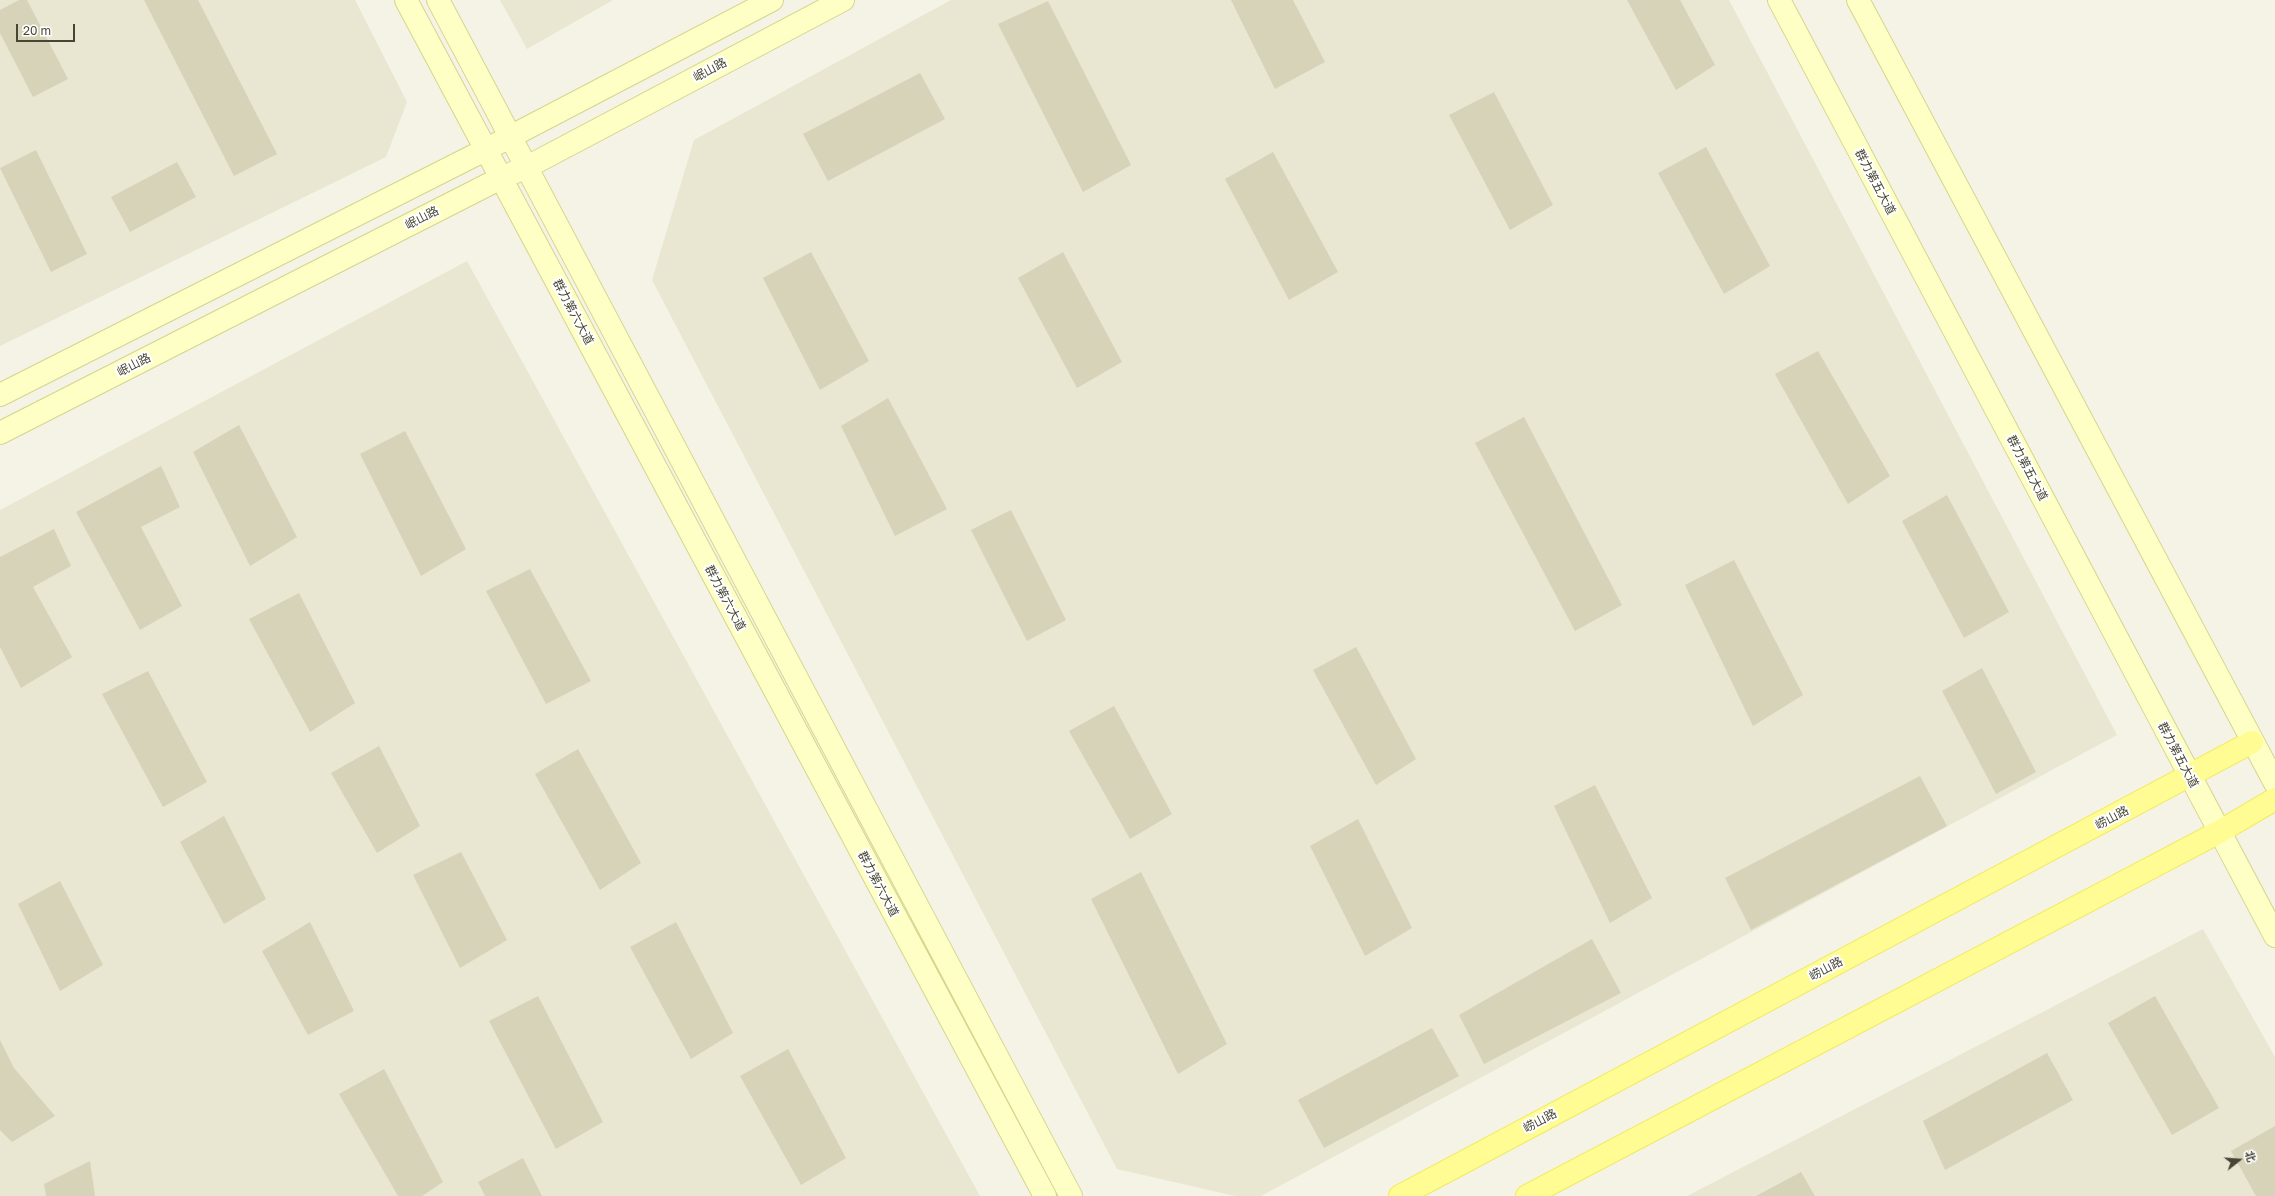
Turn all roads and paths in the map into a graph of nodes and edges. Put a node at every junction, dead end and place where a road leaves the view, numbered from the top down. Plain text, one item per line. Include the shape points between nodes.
1 (406, 0) edge
2 (438, 0) edge
3 (772, 0) edge
4 (843, 0) edge
5 (1779, 0) edge
6 (1858, 0) edge
7 (510, 137) junction
8 (485, 150) junction
9 (527, 167) junction
10 (501, 178) junction
11 (0, 395) edge
12 (0, 433) edge
13 (2252, 742) junction
14 (2190, 776) junction
15 (2275, 783) edge
16 (2275, 799) edge
17 (2220, 832) junction
18 (2275, 936) edge
19 (1045, 1196) edge
20 (1071, 1196) edge
21 (1400, 1196) edge
22 (1527, 1196) edge

1 - 8 main road, 群力第六大道
2 - 7 main road, 群力第六大道
3 - 7 main road
4 - 9 main road, 岷山路
5 - 14 main road, 群力第五大道
6 - 13 main road
7 - 8 main road
7 - 9 main road, 群力第六大道
8 - 10 main road, 群力第六大道
8 - 11 main road
9 - 10 main road, 岷山路
9 - 20 main road, 群力第六大道
10 - 12 main road, 岷山路
10 - 19 main road, 群力第六大道
13 - 14 main road, 崂山路
13 - 15 main road
14 - 17 main road, 群力第五大道
14 - 21 main road, 崂山路
16 - 17 main road
17 - 18 main road, 群力第五大道
17 - 22 main road

